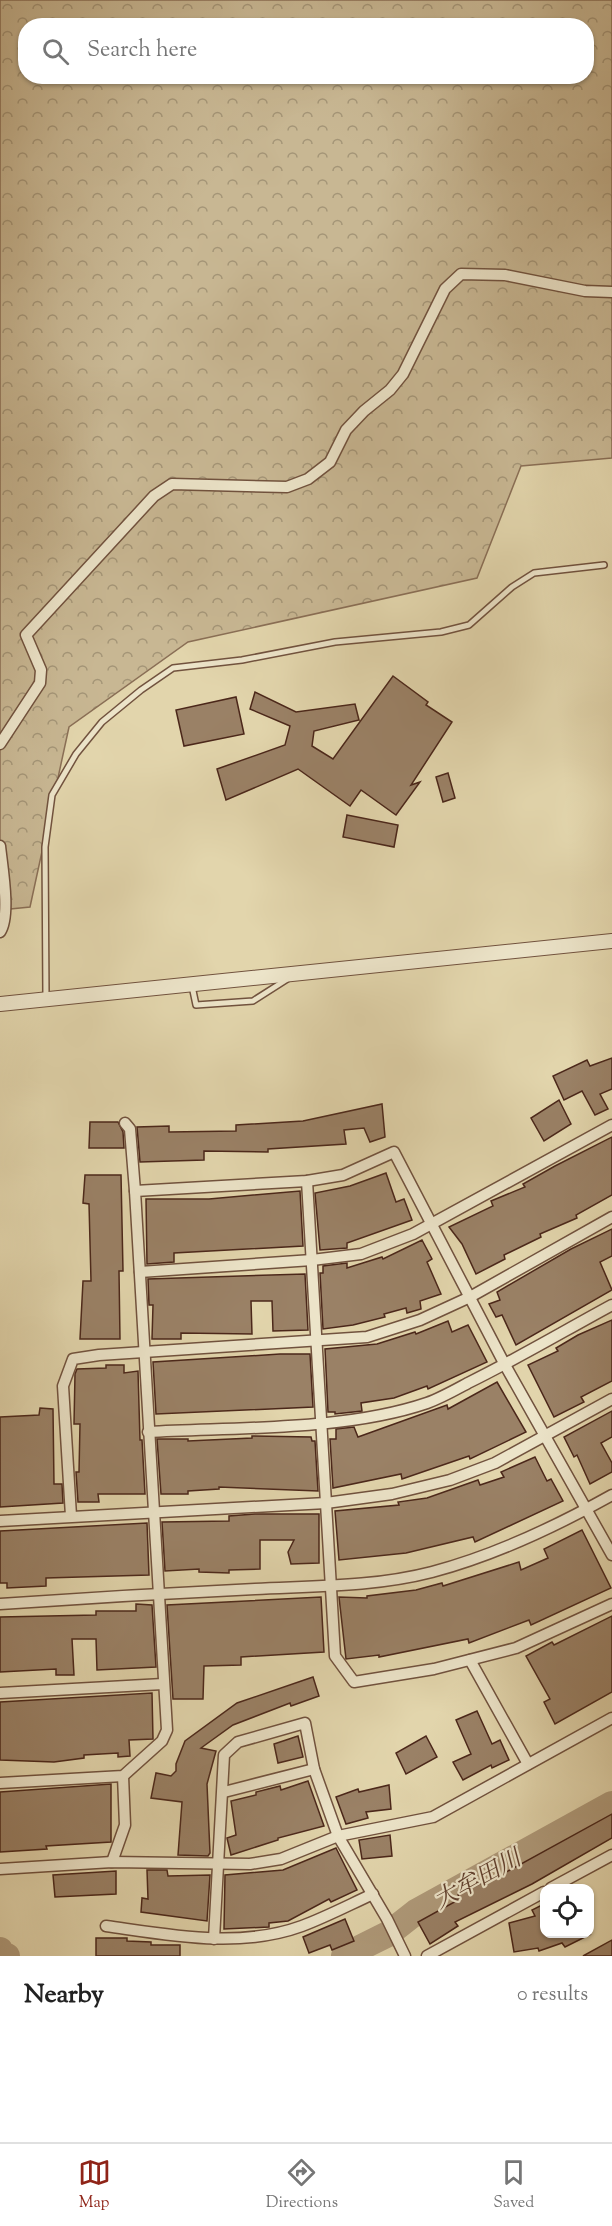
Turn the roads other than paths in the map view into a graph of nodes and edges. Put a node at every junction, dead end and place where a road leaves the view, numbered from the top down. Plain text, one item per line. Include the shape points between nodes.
1 (612, 292) edge
2 (604, 565) dead end
3 (0, 744) edge
4 (0, 846) edge
5 (0, 933) edge
6 (612, 941) edge
7 (297, 973) junction
8 (191, 984) junction
9 (46, 1000) junction
10 (0, 1004) edge
11 (125, 1123) dead end
12 (612, 1125) edge
13 (306, 1181) junction
14 (135, 1191) junction
15 (612, 1217) edge
16 (432, 1223) junction
17 (312, 1260) junction
18 (140, 1272) junction
19 (470, 1296) junction
20 (612, 1305) edge
21 (316, 1342) junction
22 (143, 1353) junction
23 (505, 1365) junction
24 (612, 1399) edge
25 (322, 1422) junction
26 (148, 1432) junction
27 (546, 1436) junction
28 (612, 1495) edge
29 (326, 1503) junction
30 (587, 1509) junction
31 (153, 1511) junction
32 (71, 1516) junction
33 (0, 1521) edge
34 (612, 1555) edge
35 (331, 1586) junction
36 (158, 1594) junction
37 (0, 1604) edge
38 (612, 1604) edge
39 (470, 1660) junction
40 (163, 1684) junction
41 (0, 1693) edge
42 (612, 1718) edge
43 (528, 1764) junction
44 (314, 1769) junction
45 (123, 1776) junction
46 (0, 1783) edge
47 (224, 1792) junction
48 (338, 1836) junction
49 (612, 1855) edge
50 (112, 1862) junction
51 (217, 1863) junction
52 (0, 1869) edge
53 (558, 1884) edge
54 (373, 1893) junction
55 (540, 1894) edge
56 (106, 1926) dead end
57 (214, 1939) junction
58 (405, 1956) edge
59 (427, 1956) edge

1 - 3 street via 585,291 505,275 461,274 445,289 403,374 346,430 330,462 308,479 287,487 172,484 153,496 26,634 41,670 40,683
2 - 9 lane via 534,573 512,587 470,625 173,668 141,690 102,722 76,754 52,795 45,847
4 - 5 street via 5,888
6 - 7 street
7 - 8 street
7 - 8 lane via 253,1001 196,1005
8 - 9 street
9 - 10 street
11 - 14 street via 130,1129
12 - 16 street
13 - 14 street
13 - 16 street via 343,1174 394,1152
13 - 17 street
14 - 18 street
15 - 19 street
16 - 17 street via 361,1254
16 - 19 street
17 - 18 street
17 - 21 street
18 - 22 street
19 - 21 street via 420,1320 367,1337
19 - 23 street
20 - 23 street
21 - 22 street
21 - 25 street
22 - 26 street
22 - 32 street via 73,1359 63,1386
23 - 25 street via 429,1402 369,1418
23 - 27 street
24 - 27 street
25 - 26 street
25 - 29 street
26 - 31 street
27 - 29 street via 495,1463 450,1480 392,1494
27 - 30 street
28 - 30 street
29 - 31 street
29 - 35 street
30 - 34 street
30 - 35 street via 540,1533 469,1561 414,1576
31 - 32 street
31 - 36 street
32 - 33 street
35 - 36 street
35 - 39 street via 335,1656 354,1682
36 - 37 street
36 - 40 street
38 - 39 street via 516,1648
39 - 43 street
40 - 41 street
40 - 45 street via 167,1730 162,1741
42 - 43 street
43 - 48 street via 433,1817
44 - 47 street
44 - 47 street via 305,1723 238,1742 224,1755
44 - 48 street
45 - 46 street
45 - 50 street via 125,1825
47 - 51 street
48 - 51 street via 282,1859 250,1864
48 - 54 street
49 - 53 street
50 - 51 street
50 - 52 street
51 - 57 street
54 - 57 street via 300,1926
54 - 58 street
55 - 59 street
56 - 57 street

